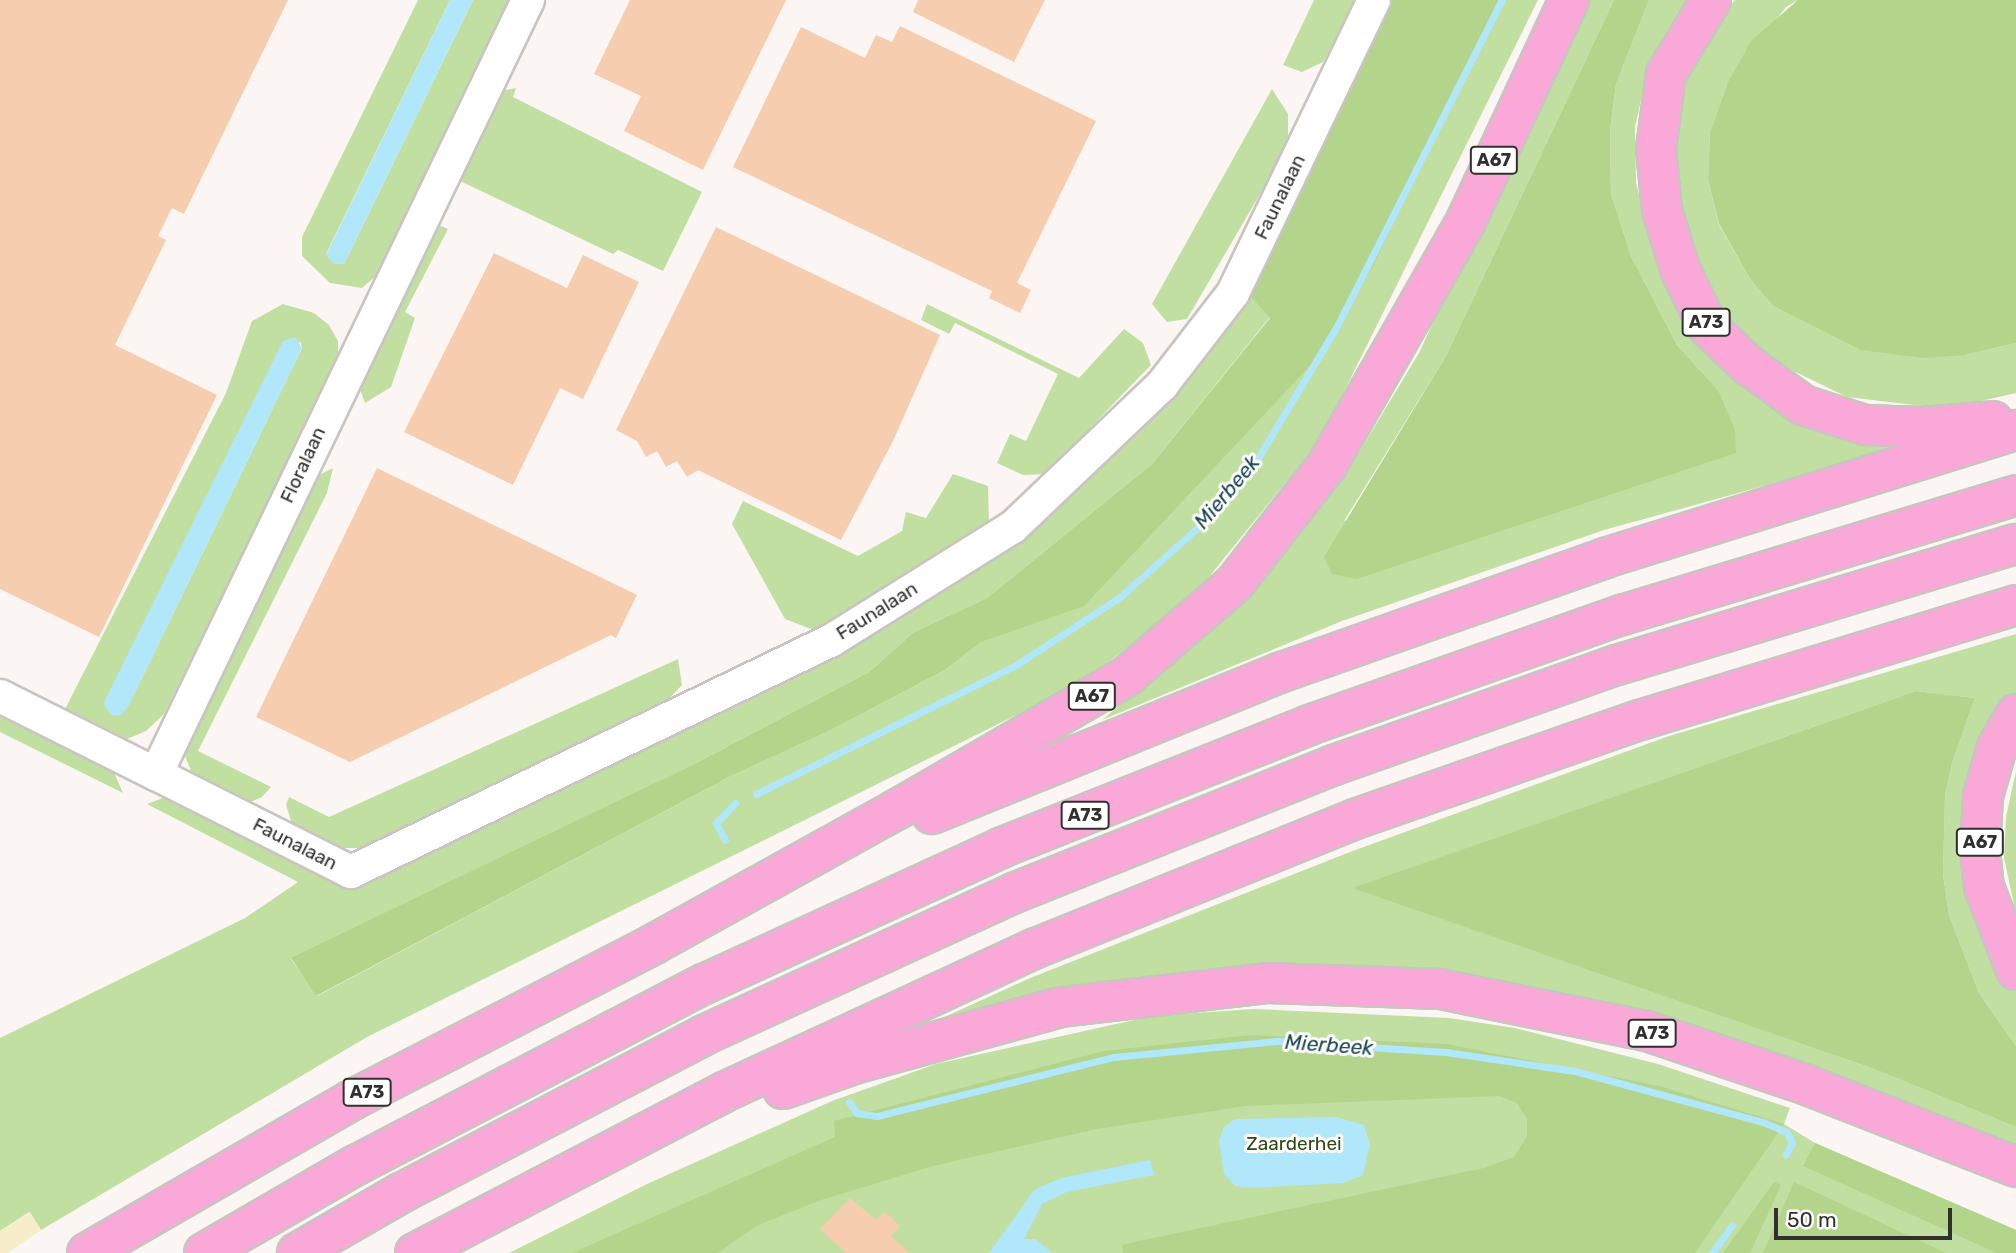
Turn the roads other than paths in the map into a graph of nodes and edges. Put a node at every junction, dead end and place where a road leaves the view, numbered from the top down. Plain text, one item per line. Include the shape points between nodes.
1 (528, 0) edge
2 (1374, 0) edge
3 (1569, 0) edge
4 (1711, 0) edge
5 (2016, 419) edge
6 (2016, 430) edge
7 (2016, 495) edge
8 (2016, 544) edge
9 (2016, 605) edge
10 (0, 696) edge
11 (2016, 714) edge
12 (156, 774) junction
13 (654, 944) junction
14 (2016, 970) edge
15 (600, 1153) junction
16 (2016, 1167) edge
17 (87, 1253) edge
18 (204, 1253) edge
19 (298, 1253) edge
20 (415, 1253) edge

1 - 12 street, Floralaan
2 - 12 street, Faunalaan via 1233,293 1162,385 1001,534 832,640 351,872
3 - 13 highway, A67 via 1465,223 1327,465 1234,584 1127,676
4 - 5 highway, A73 via 1666,74 1656,149 1661,210 1679,269 1708,327 1748,365 1803,405 1865,425 1922,427
6 - 13 highway, A73 via 1605,558 1282,672 966,799
7 - 18 highway, A73 via 1622,615 1309,724 1003,847 704,984 356,1166
8 - 19 highway, A73 via 1617,665 1334,765 1014,893 704,1035 413,1187
9 - 15 highway, A73 via 1640,720 1355,819 1037,948
10 - 12 street
11 - 14 highway, A67 via 1997,747 1983,796 1980,849 1984,887
13 - 17 highway, A73 via 352,1100
15 - 16 highway, A73 via 854,1064 1061,1007 1269,983 1440,989 1647,1031 1807,1085
15 - 20 highway, A73

